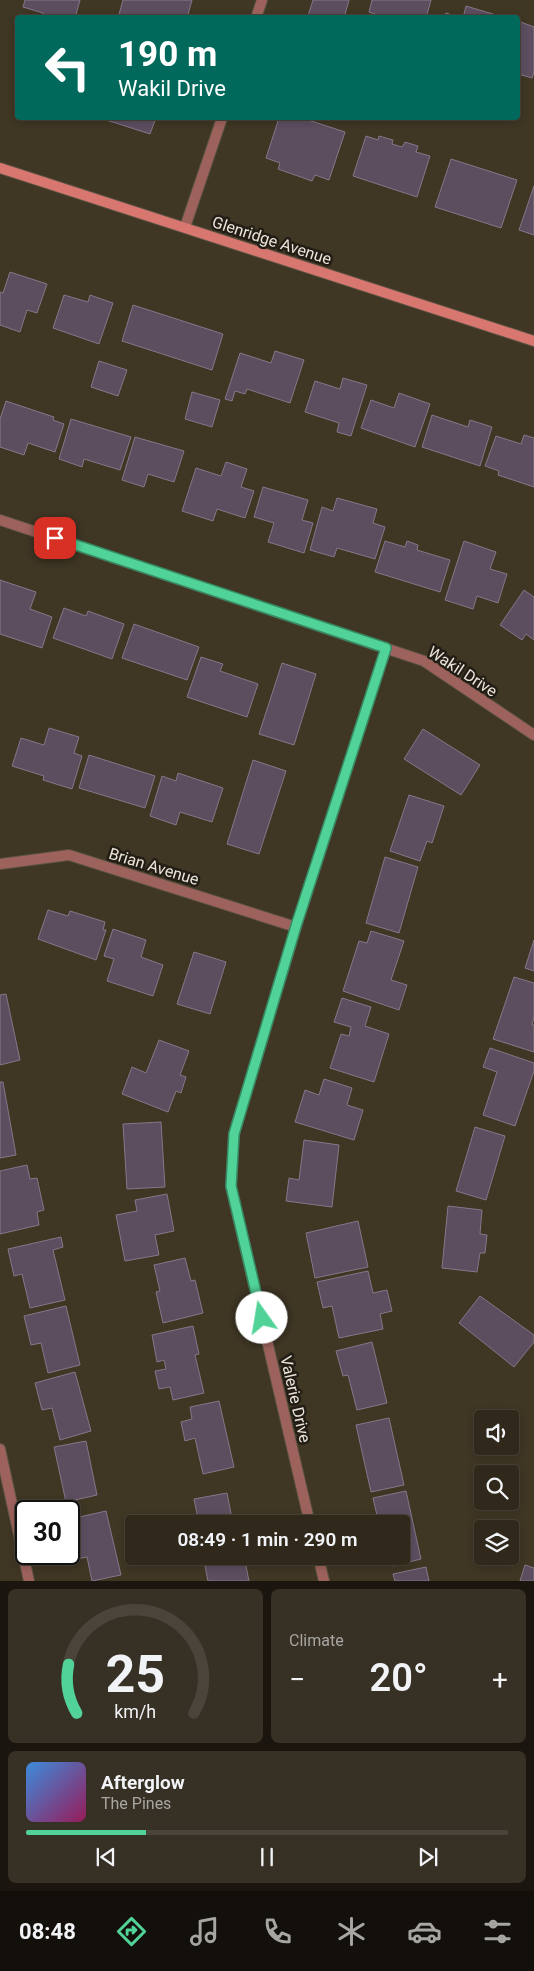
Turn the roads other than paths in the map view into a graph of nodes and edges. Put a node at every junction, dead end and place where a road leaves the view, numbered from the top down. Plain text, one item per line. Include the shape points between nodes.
1 (262, 0) edge
2 (257, 15) edge
3 (221, 120) edge
4 (0, 168) edge
5 (185, 227) junction
6 (534, 341) edge
7 (0, 520) edge
8 (386, 648) junction
9 (534, 735) edge
10 (0, 864) edge
11 (296, 926) junction
12 (0, 1449) edge
13 (308, 1515) edge
14 (320, 1565) edge
15 (29, 1581) edge
16 (324, 1581) edge

1 - 2 street
3 - 5 street
4 - 5 main road, Glenridge Avenue
5 - 6 main road, Glenridge Avenue
7 - 8 street, Wakil Drive
8 - 9 street, Wakil Drive via 424,661
8 - 11 street, Valerie Drive
10 - 11 street, Brian Avenue via 69,855
11 - 13 street, Valerie Drive via 234,1134 231,1186
12 - 15 street
14 - 16 street

